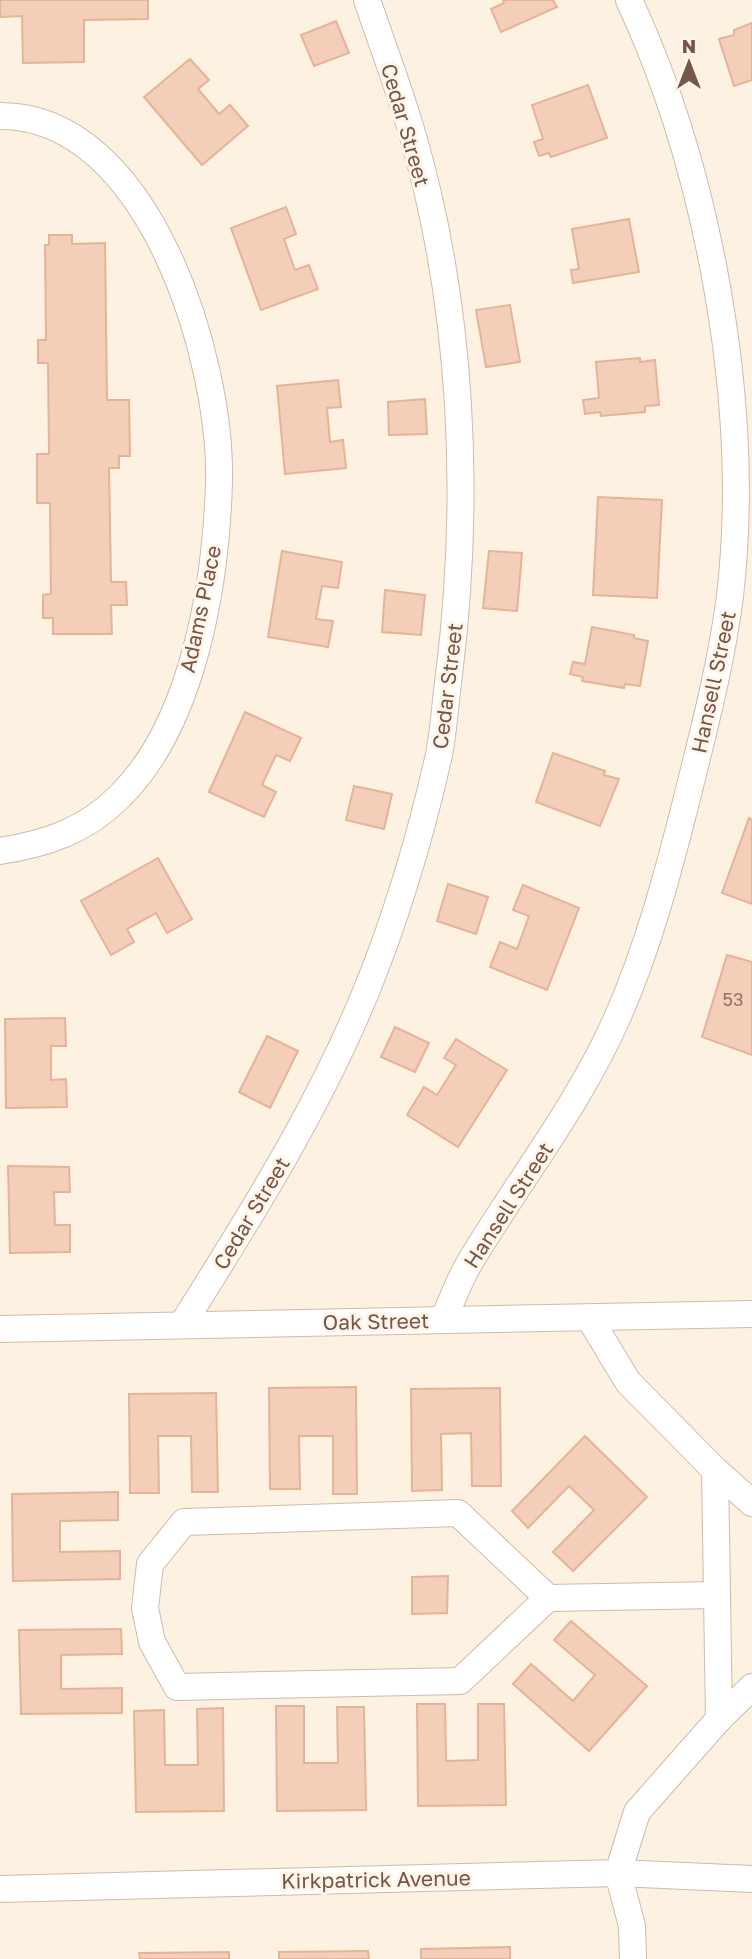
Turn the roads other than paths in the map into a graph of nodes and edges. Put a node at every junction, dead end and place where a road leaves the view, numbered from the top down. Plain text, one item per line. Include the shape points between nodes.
1 (367, 0) edge
2 (629, 0) edge
3 (0, 116) edge
4 (0, 851) edge
5 (752, 1314) edge
6 (590, 1319) junction
7 (443, 1320) junction
8 (182, 1325) junction
9 (0, 1329) edge
10 (715, 1470) junction
11 (752, 1503) edge
12 (717, 1595) junction
13 (548, 1598) junction
14 (752, 1686) edge
15 (719, 1719) junction
16 (618, 1873) junction
17 (752, 1879) edge
18 (0, 1889) edge
19 (633, 1959) edge

1 - 8 street, Cedar Street via 412,133 434,228 452,343 458,409 458,598 438,757 393,918 365,995 295,1139
2 - 7 street, Hansell Street via 684,143 708,232 725,328 736,505 731,593 716,684 639,962 587,1078 468,1265
3 - 4 street, Adams Place via 37,121 67,133 94,152 144,209 163,244 193,324 212,402 219,481 214,559 195,651 159,743 120,797 83,825 40,843
5 - 6 street, Oak Street
6 - 7 street, Oak Street
6 - 10 street via 628,1382
7 - 8 street, Oak Street
8 - 9 street, Oak Street
10 - 11 street
10 - 12 street
12 - 13 street
12 - 15 street
13 - 13 street via 458,1513 184,1522 150,1564 145,1608 152,1642 177,1687 460,1681
14 - 15 street
15 - 16 street via 637,1812
16 - 17 street, Kirkpatrick Avenue
16 - 18 street, Kirkpatrick Avenue
16 - 19 street via 632,1926

